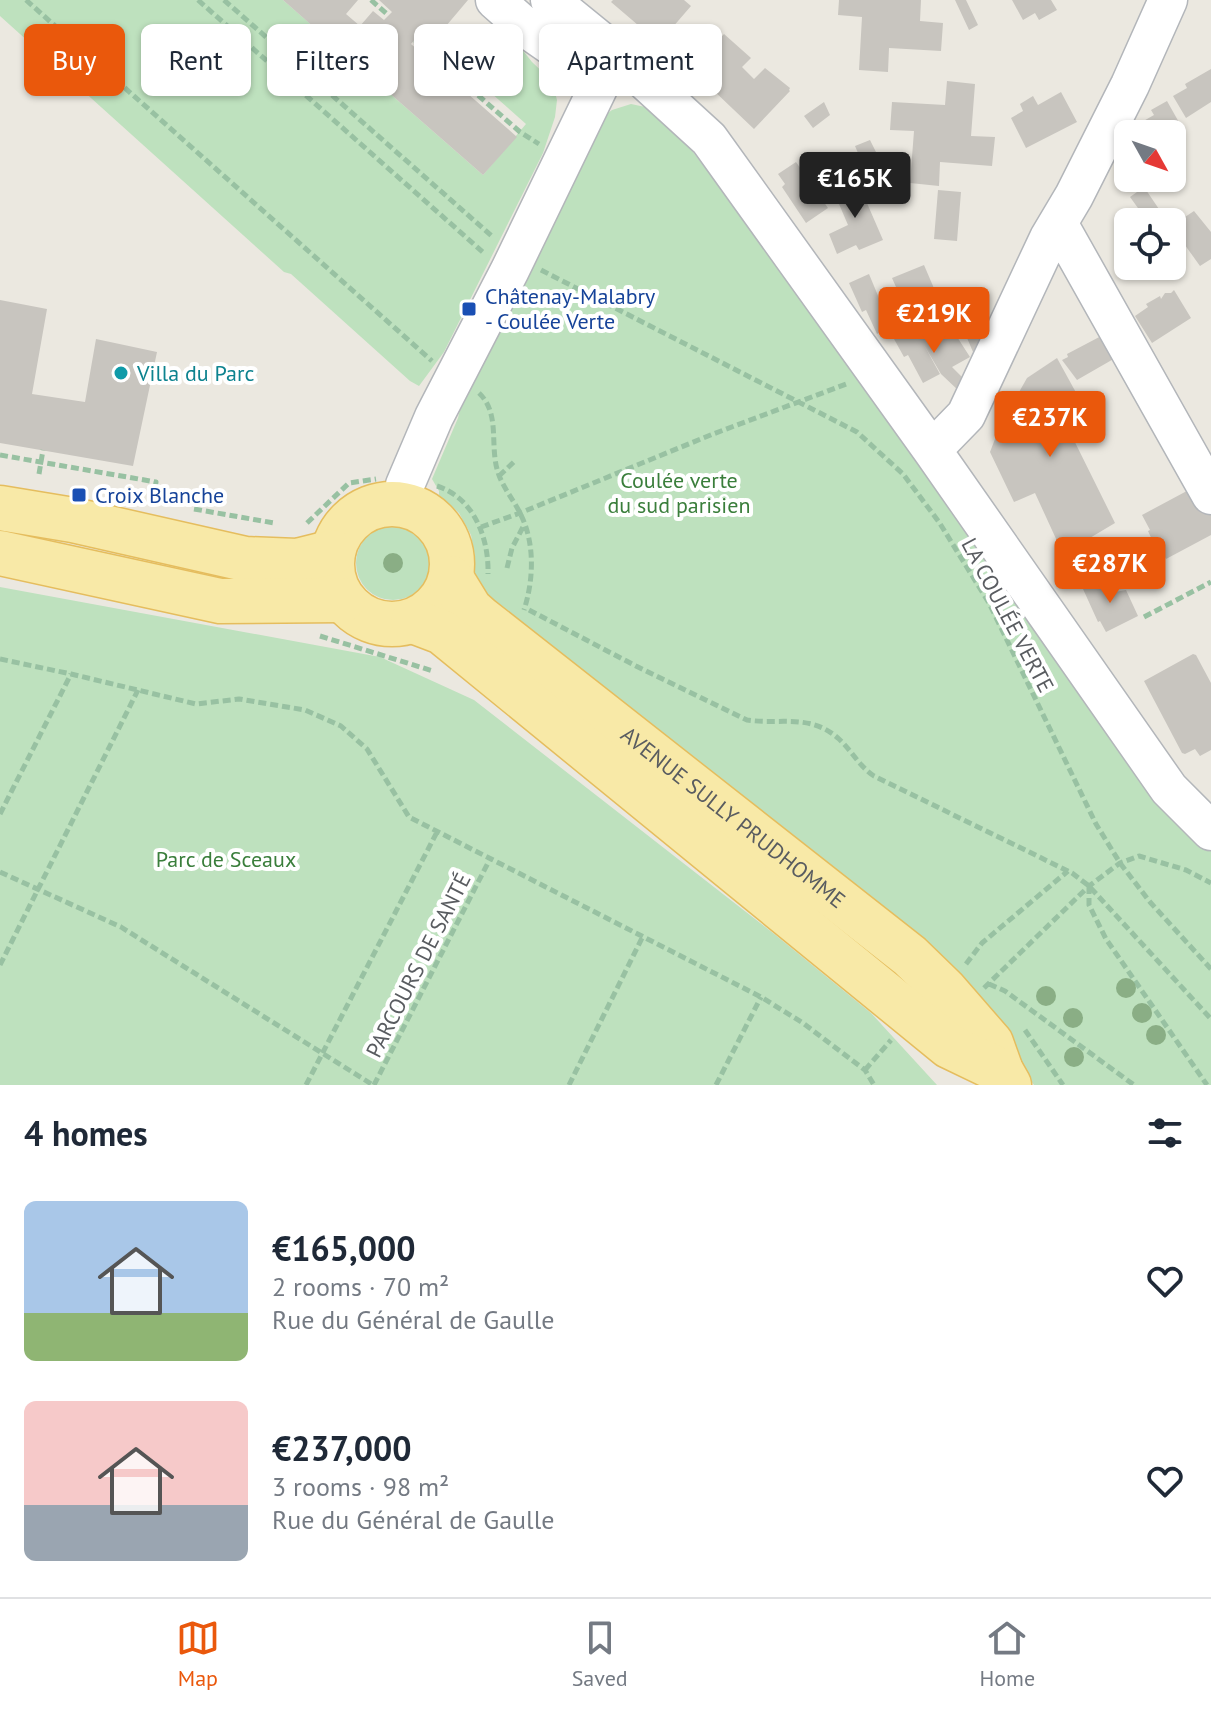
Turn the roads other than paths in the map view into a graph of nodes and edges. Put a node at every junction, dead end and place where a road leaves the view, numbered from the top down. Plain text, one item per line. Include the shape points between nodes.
1 (495, 0) edge
2 (550, 0) edge
3 (1168, 0) edge
4 (579, 24) edge
5 (539, 37) edge
6 (594, 96) edge
7 (662, 96) edge
8 (1058, 223) junction
9 (932, 450) junction
10 (393, 491) junction
11 (1211, 495) edge
12 (0, 508) edge
13 (318, 539) junction
14 (0, 553) edge
15 (451, 578) junction
16 (343, 600) junction
17 (413, 621) junction
18 (1211, 831) edge
19 (1005, 1078) edge

1 - 5 street
2 - 4 street
3 - 8 street
6 - 10 street via 405,485
7 - 9 street via 709,139
8 - 9 street via 966,415
8 - 11 street
9 - 18 street via 1169,789
10 - 13 main road via 383,504 346,526 337,539
10 - 15 main road via 428,515 446,536
12 - 13 main road via 245,559 297,561
13 - 16 main road
14 - 16 main road via 220,601
15 - 17 main road via 437,604
15 - 19 main road, AVENUE SULLY PRUDHOMME via 480,618 910,956 991,1043
16 - 17 main road via 381,623
17 - 19 main road, AVENUE SULLY PRUDHOMME via 442,632 949,1046

